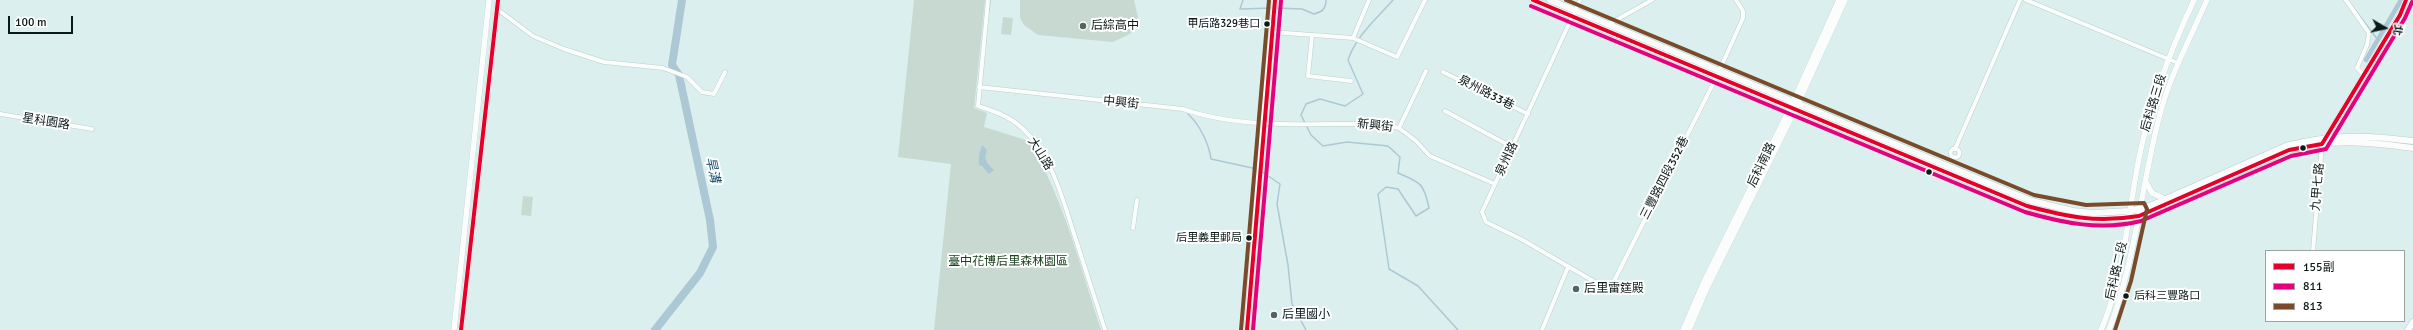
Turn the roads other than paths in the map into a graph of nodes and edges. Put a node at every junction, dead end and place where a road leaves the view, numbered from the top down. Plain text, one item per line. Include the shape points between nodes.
1 (489, 0) edge
2 (498, 0) edge
3 (988, 0) edge
4 (1275, 0) edge
5 (1369, 0) edge
6 (1425, 0) edge
7 (1533, 0) edge
8 (1550, 0) edge
9 (1580, 0) edge
10 (1652, 0) edge
11 (1736, 0) edge
12 (1843, 0) edge
13 (2020, 0) edge
14 (2026, 0) edge
15 (2194, 0) edge
16 (2207, 0) edge
17 (2346, 0) edge
18 (2406, 0) edge
19 (497, 9) junction
20 (1575, 14) junction
21 (2400, 15) junction
22 (1608, 28) junction
23 (1272, 32) junction
24 (1312, 36) junction
25 (1353, 38) junction
26 (2382, 44) junction
27 (2168, 59) junction
28 (2178, 63) junction
29 (1426, 71) dead end
30 (725, 72) dead end
31 (1443, 72) dead end
32 (1718, 75) junction
33 (2364, 75) junction
34 (1351, 81) dead end
35 (979, 87) junction
36 (1795, 103) junction
37 (1792, 109) junction
38 (1445, 111) dead end
39 (0, 114) edge
40 (1528, 114) junction
41 (1263, 122) junction
42 (1399, 128) junction
43 (92, 129) dead end
44 (2327, 136) junction
45 (2413, 142) edge
46 (2322, 144) junction
47 (1512, 147) junction
48 (2413, 148) edge
49 (1949, 167) junction
50 (1946, 173) junction
51 (2146, 182) junction
52 (1495, 184) junction
53 (2165, 199) junction
54 (1137, 200) dead end
55 (2140, 208) junction
56 (2130, 211) junction
57 (2139, 216) junction
58 (2128, 218) junction
59 (1133, 228) dead end
60 (2313, 250) edge
61 (1568, 266) junction
62 (1612, 285) joint
63 (1704, 287) junction
64 (2413, 322) edge
65 (454, 330) edge
66 (461, 330) edge
67 (1106, 330) edge
68 (1247, 330) edge
69 (1542, 330) edge
70 (1683, 330) edge
71 (1689, 330) edge
72 (2101, 330) edge
73 (2108, 330) edge
74 (2408, 330) edge

1 - 65 street
2 - 19 street
3 - 35 street, 大山路
4 - 23 street
5 - 25 street
6 - 25 street via 1396,58
7 - 20 main road
8 - 20 main road
9 - 20 street, 泉州路
10 - 22 street
11 - 32 street, 三豐路四段352巷 via 1743,11 1743,18
12 - 36 street, 后科南路
13 - 49 street via 1955,149 1951,152 1954,157
14 - 27 street
15 - 27 street, 后科路三段
16 - 28 street, 后科路三段
17 - 33 street via 2369,34 2357,68
18 - 21 street, 九甲七路
19 - 30 street via 533,36 564,49 604,62 663,68 687,77 706,94 714,94
19 - 66 street
20 - 22 main road
20 - 40 street, 泉州路
21 - 26 street, 九甲七路
21 - 26 street, 九甲七路 via 2404,25 2401,31
22 - 32 main road
23 - 24 street
23 - 41 street
24 - 25 street
24 - 34 street via 1308,76
26 - 33 street, 九甲七路
27 - 28 street
27 - 56 street, 后科路三段 via 2148,115
28 - 51 street, 后科路三段 via 2159,118
29 - 42 street
31 - 40 street, 泉州路33巷
32 - 36 main road
32 - 37 main road
32 - 62 street, 三豐路四段352巷
33 - 44 street, 九甲七路
35 - 41 street, 中興街 via 1183,108 1209,117
35 - 67 street, 大山路 via 978,106 1009,118 1022,128 1036,144 1050,167
36 - 37 street, 后科南路
36 - 49 main road
37 - 50 main road
37 - 63 street, 后科南路
38 - 47 street
39 - 43 street, 星科園路
40 - 47 street, 泉州路
41 - 42 street, 新興街 via 1380,124
41 - 68 street
42 - 52 street, 新興街 via 1430,156
44 - 45 main road via 2351,135
44 - 46 street, 九甲七路
44 - 53 main road via 2286,146
46 - 48 main road via 2351,141
46 - 57 main road via 2289,150
46 - 60 street, 九甲七路
47 - 52 street, 泉州路
49 - 50 street
49 - 56 main road via 2032,201 2093,212
50 - 58 main road via 2027,206 2071,218
51 - 53 street via 2152,193
51 - 55 street, 后科路三段
52 - 61 street, 泉州路 via 1482,212 1483,219
53 - 55 main road
54 - 59 street
55 - 56 main road
55 - 57 street, 后科路二段
56 - 58 street, 后科路二段
57 - 58 main road
57 - 73 street, 后科路二段 via 2125,280
58 - 72 street, 后科路二段 via 2110,304
61 - 62 street, 泉州路 via 1595,282
61 - 69 street
63 - 70 street, 后科南路
63 - 71 street, 后科南路
64 - 74 main road

